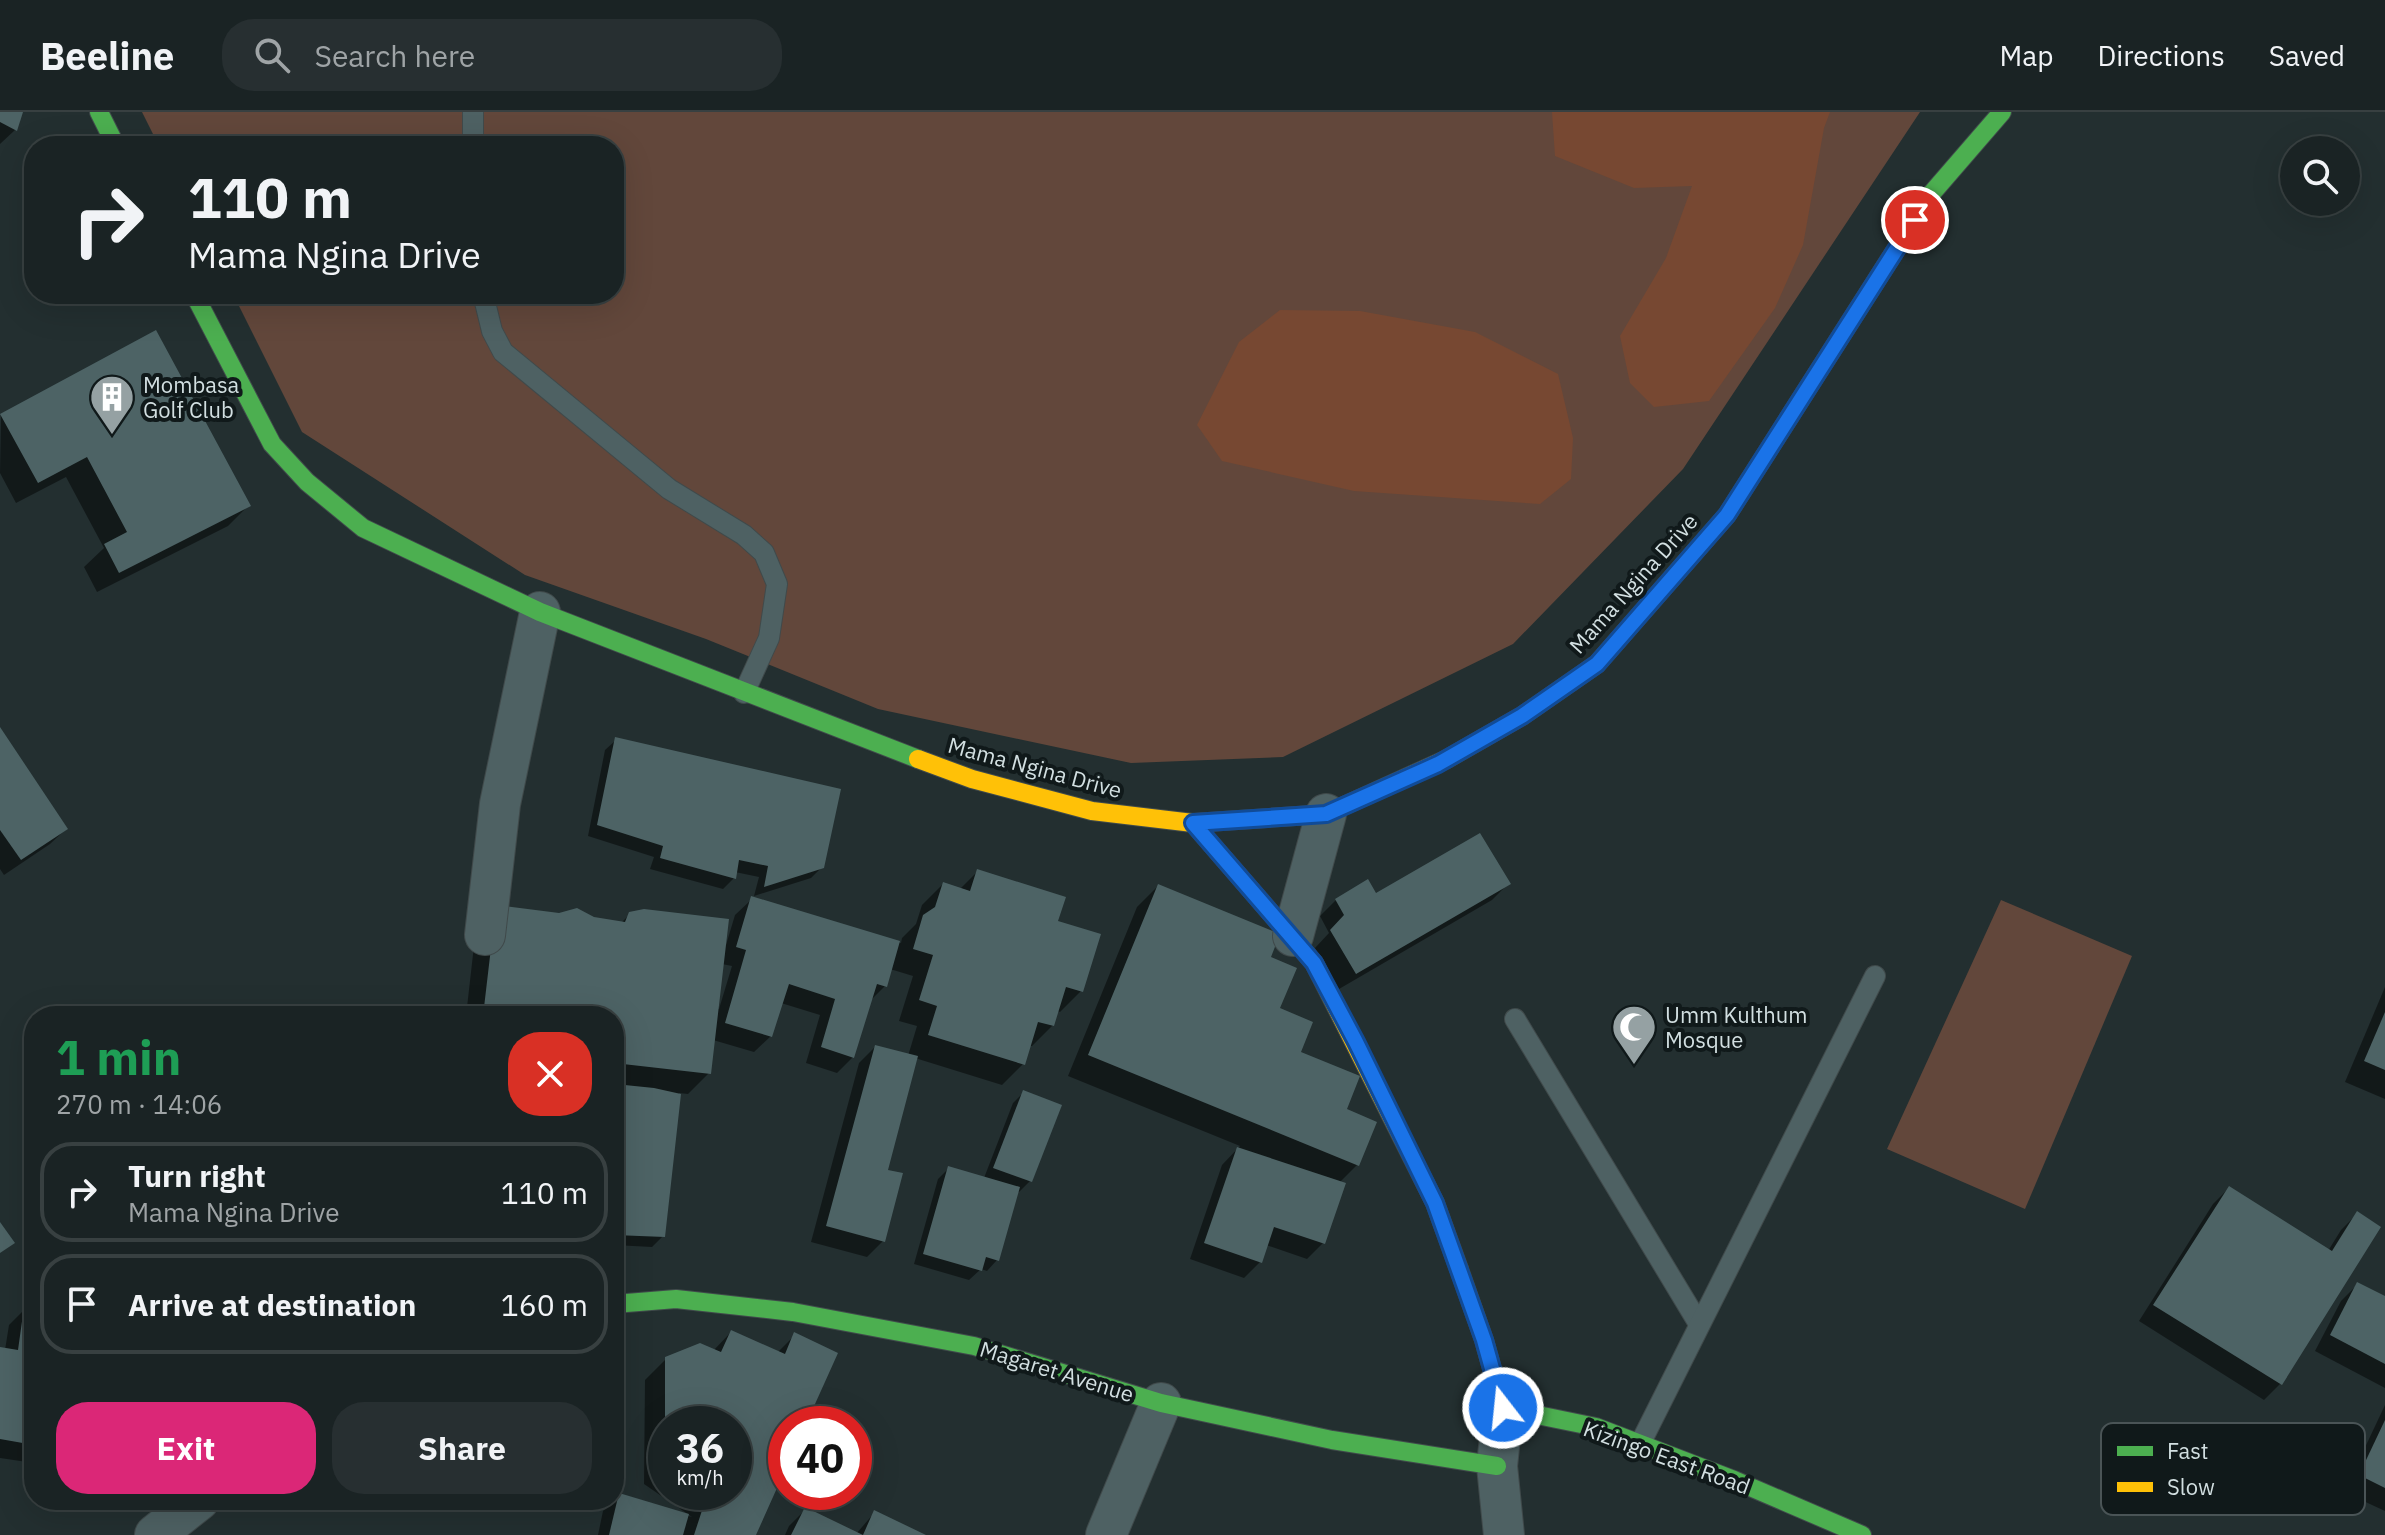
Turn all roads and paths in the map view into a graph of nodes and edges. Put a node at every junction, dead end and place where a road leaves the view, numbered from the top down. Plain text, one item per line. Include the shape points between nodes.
1 (99, 112) edge
2 (473, 112) edge
3 (2002, 112) edge
4 (111, 136) edge
5 (473, 136) edge
6 (199, 304) edge
7 (485, 304) edge
8 (540, 612) junction
9 (744, 693) junction
10 (1326, 814) junction
11 (1193, 823) junction
12 (485, 935) dead end
13 (1293, 936) junction
14 (1875, 976) dead end
15 (1515, 1019) dead end
16 (624, 1303) edge
17 (1699, 1324) junction
18 (1161, 1403) junction
19 (1503, 1408) junction
20 (1640, 1444) junction
21 (1497, 1466) junction
22 (186, 1510) edge
23 (155, 1535) edge
24 (1106, 1535) edge
25 (1504, 1535) edge
26 (1862, 1535) edge

1 - 4 street
2 - 5 lane
3 - 10 street, Mama Ngina Drive via 1932,193 1727,515 1597,664 1522,716 1438,764
6 - 8 street, Mama Ngina Drive via 272,444 307,482 363,528
7 - 9 lane via 503,352 669,489 764,553 777,584 769,638
8 - 9 street, Mama Ngina Drive
8 - 12 street via 500,804
9 - 11 street, Mama Ngina Drive via 972,779 1092,811
10 - 11 street, Mama Ngina Drive
10 - 13 street
11 - 13 street
13 - 19 street via 1314,963 1435,1203
14 - 17 lane
15 - 17 lane
16 - 18 street, Magaret Avenue via 676,1299 793,1312 974,1346
17 - 20 lane
18 - 21 street, Magaret Avenue via 1332,1440
18 - 24 street
19 - 20 street, Kizingo East Road via 1596,1427
19 - 21 street
20 - 26 street, Kizingo East Road
21 - 25 street
22 - 23 street

